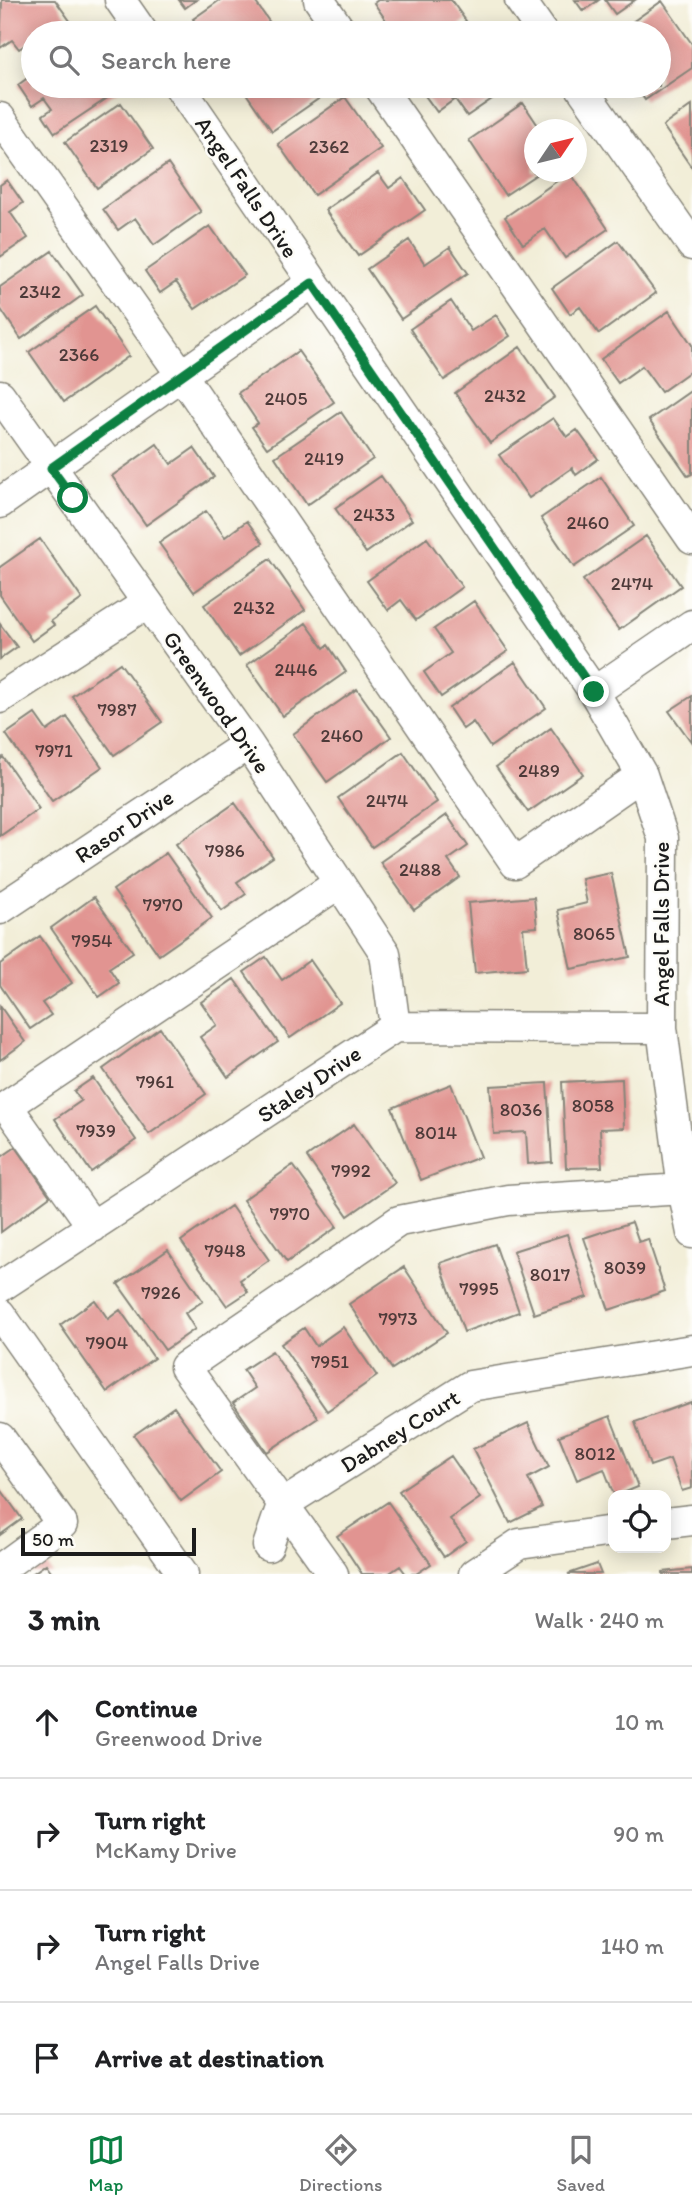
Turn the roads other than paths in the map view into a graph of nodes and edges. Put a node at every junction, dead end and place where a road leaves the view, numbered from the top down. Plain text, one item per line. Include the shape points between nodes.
1 (120, 0) edge
2 (319, 0) edge
3 (520, 0) edge
4 (135, 21) edge
5 (334, 21) edge
6 (535, 21) edge
7 (187, 98) edge
8 (387, 98) edge
9 (588, 98) edge
10 (0, 118) edge
11 (692, 246) edge
12 (312, 283) junction
13 (183, 377) junction
14 (0, 395) edge
15 (51, 468) junction
16 (0, 503) edge
17 (692, 539) edge
18 (147, 603) junction
19 (692, 625) edge
20 (594, 692) junction
21 (0, 698) edge
22 (247, 744) junction
23 (642, 775) junction
24 (339, 883) junction
25 (0, 909) edge
26 (395, 1027) junction
27 (662, 1028) junction
28 (683, 1189) junction
29 (93, 1227) junction
30 (692, 1233) edge
31 (0, 1287) edge
32 (0, 1314) edge
33 (692, 1350) edge
34 (0, 1438) edge
35 (282, 1505) junction
36 (692, 1520) edge
37 (671, 1522) edge
38 (608, 1532) edge
39 (268, 1546) dead end
40 (0, 1570) edge
41 (183, 1574) edge
42 (333, 1574) edge
43 (474, 1574) edge

1 - 4 street
2 - 5 street
3 - 6 street
7 - 12 street, Angel Falls Drive
8 - 17 street
9 - 11 street
10 - 13 street
12 - 13 street
12 - 20 street, Angel Falls Drive
13 - 15 street
13 - 23 street via 515,863
14 - 15 street, Greenwood Drive
15 - 16 street
15 - 18 street, Greenwood Drive
18 - 21 street
18 - 22 street, Greenwood Drive
19 - 20 street
20 - 23 street, Angel Falls Drive
22 - 24 street, Greenwood Drive
22 - 25 street, Rasor Drive
23 - 27 street, Angel Falls Drive via 663,838
24 - 26 street, Greenwood Drive via 385,953
24 - 29 street via 7,1107
26 - 27 street
26 - 29 street, Staley Drive
27 - 28 street, Angel Falls Drive
28 - 30 street, Angel Falls Drive
28 - 35 street via 508,1200 399,1221 185,1367
29 - 31 street, Staley Drive
32 - 41 street
33 - 35 street, Dabney Court via 470,1386
34 - 40 street via 62,1524
35 - 39 street
35 - 42 street
36 - 37 street
38 - 43 street via 519,1544

